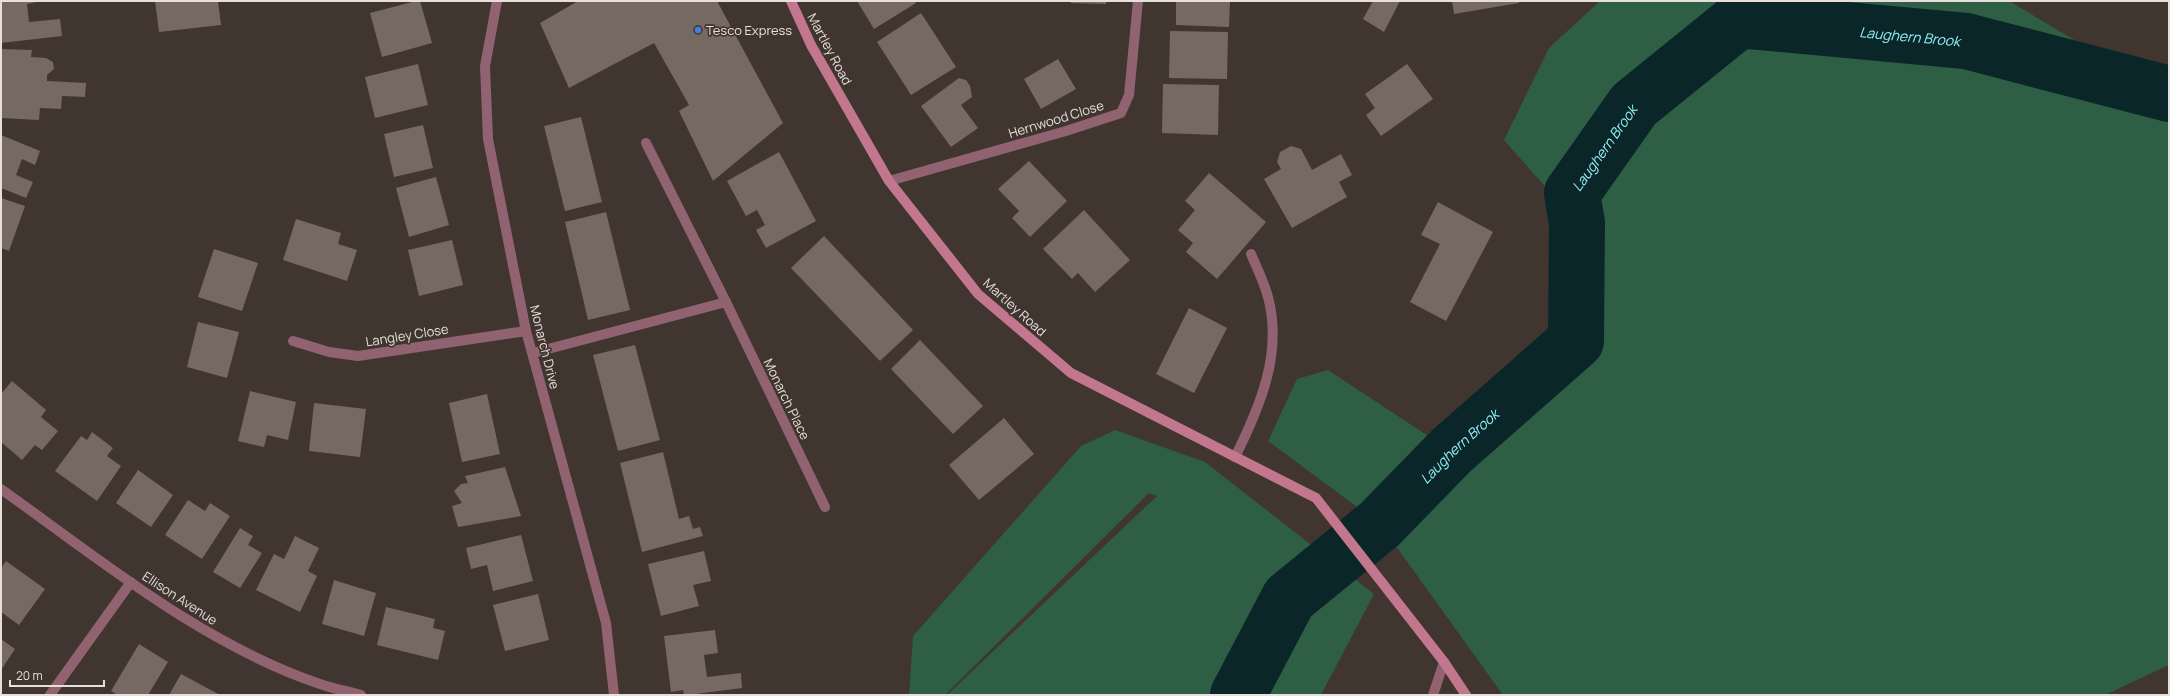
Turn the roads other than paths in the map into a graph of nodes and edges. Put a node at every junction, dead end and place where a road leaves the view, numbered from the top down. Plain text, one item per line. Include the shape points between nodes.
1 (497, 1) edge
2 (791, 1) edge
3 (1138, 1) edge
4 (646, 143) dead end
5 (889, 180) junction
6 (1251, 254) dead end
7 (726, 302) junction
8 (526, 331) junction
9 (293, 341) dead end
10 (533, 353) junction
11 (1235, 457) junction
12 (1, 489) edge
13 (825, 507) dead end
14 (131, 582) junction
15 (1444, 662) junction
16 (50, 695) edge
17 (362, 695) edge
18 (614, 695) edge
19 (1433, 695) edge
20 (1466, 695) edge

1 - 8 street, Monarch Drive via 485,66 488,139
2 - 5 main road, Martley Road via 811,45
3 - 5 street, Hernwood Close via 1129,95 1121,112 1066,131
4 - 7 street, Monarch Place
5 - 11 main road, Martley Road via 978,294 1071,373
6 - 11 street via 1268,297 1274,334 1272,362 1263,394
7 - 10 street
7 - 13 street, Monarch Place
8 - 9 street, Langley Close via 358,356 329,352
8 - 10 street, Monarch Drive
10 - 18 street, Monarch Drive via 606,623
11 - 15 main road, Martley Road via 1316,498
12 - 14 street, Ellison Avenue
14 - 16 street
14 - 17 street, Ellison Avenue via 199,628 257,658 320,684
15 - 19 street
15 - 20 main road

